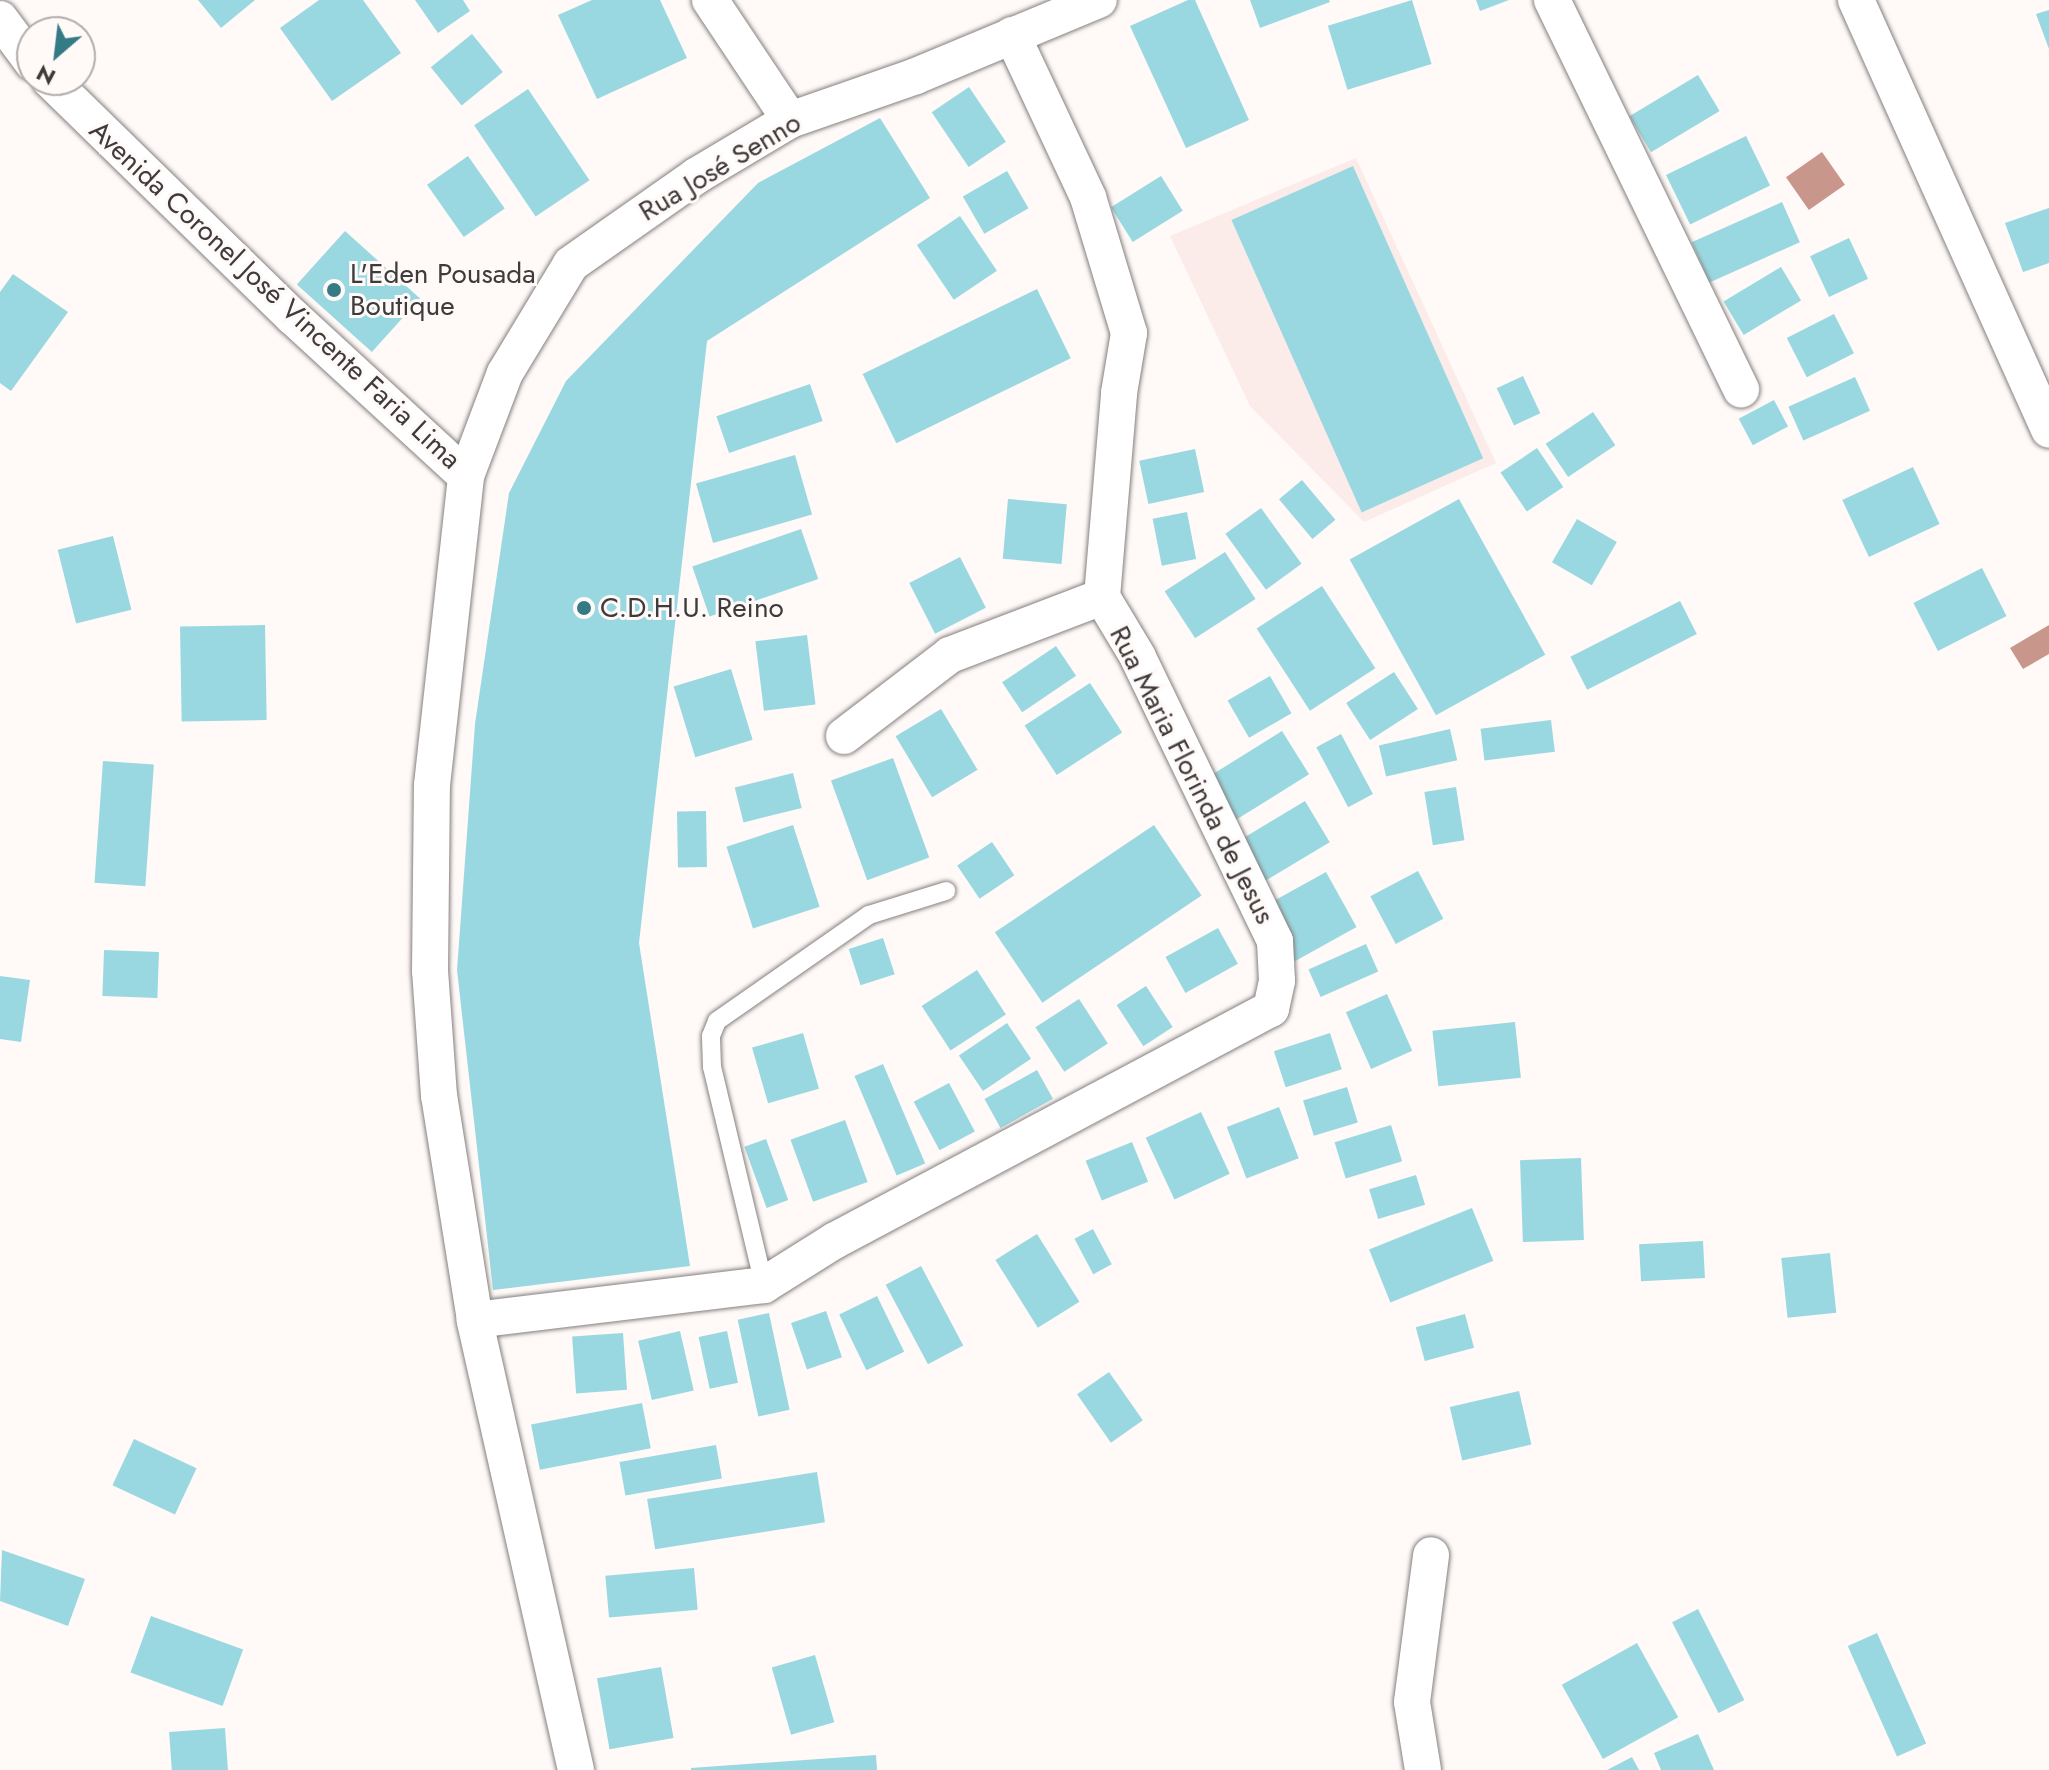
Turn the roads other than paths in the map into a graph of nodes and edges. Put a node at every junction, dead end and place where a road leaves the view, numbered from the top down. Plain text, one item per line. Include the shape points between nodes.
1 (710, 0) edge
2 (1098, 0) edge
3 (1552, 0) edge
4 (1856, 0) edge
5 (0, 19) edge
6 (1012, 35) junction
7 (16, 40) edge
8 (66, 96) edge
9 (790, 120) junction
10 (1741, 390) dead end
11 (2049, 430) edge
12 (466, 476) junction
13 (1102, 597) junction
14 (844, 736) dead end
15 (946, 891) dead end
16 (764, 1285) junction
17 (475, 1320) junction
18 (1431, 1555) dead end
19 (576, 1770) edge
20 (1423, 1770) edge

1 - 9 street
2 - 6 street, Rua José Senno
3 - 10 street
4 - 11 street
5 - 7 street
6 - 9 street, Rua José Senno
6 - 13 street, Rua Maria Florinda de Jesus via 1088,197 1129,333
8 - 12 street, Avenida Coronel José Vincente Faria Lima
9 - 12 street, Rua José Senno via 696,176 571,264 505,373
12 - 17 street, Rua José Senno via 432,785 430,971 439,1096
13 - 14 street via 950,655
13 - 16 street, Rua Maria Florinda de Jesus via 1138,657 1275,941 1277,981 1271,1009 834,1241
15 - 16 lane via 869,915 717,1021 711,1036 712,1067
16 - 17 street, Rua Maria Florinda de Jesus
17 - 19 street, Rua José Senno
18 - 20 street via 1412,1702

